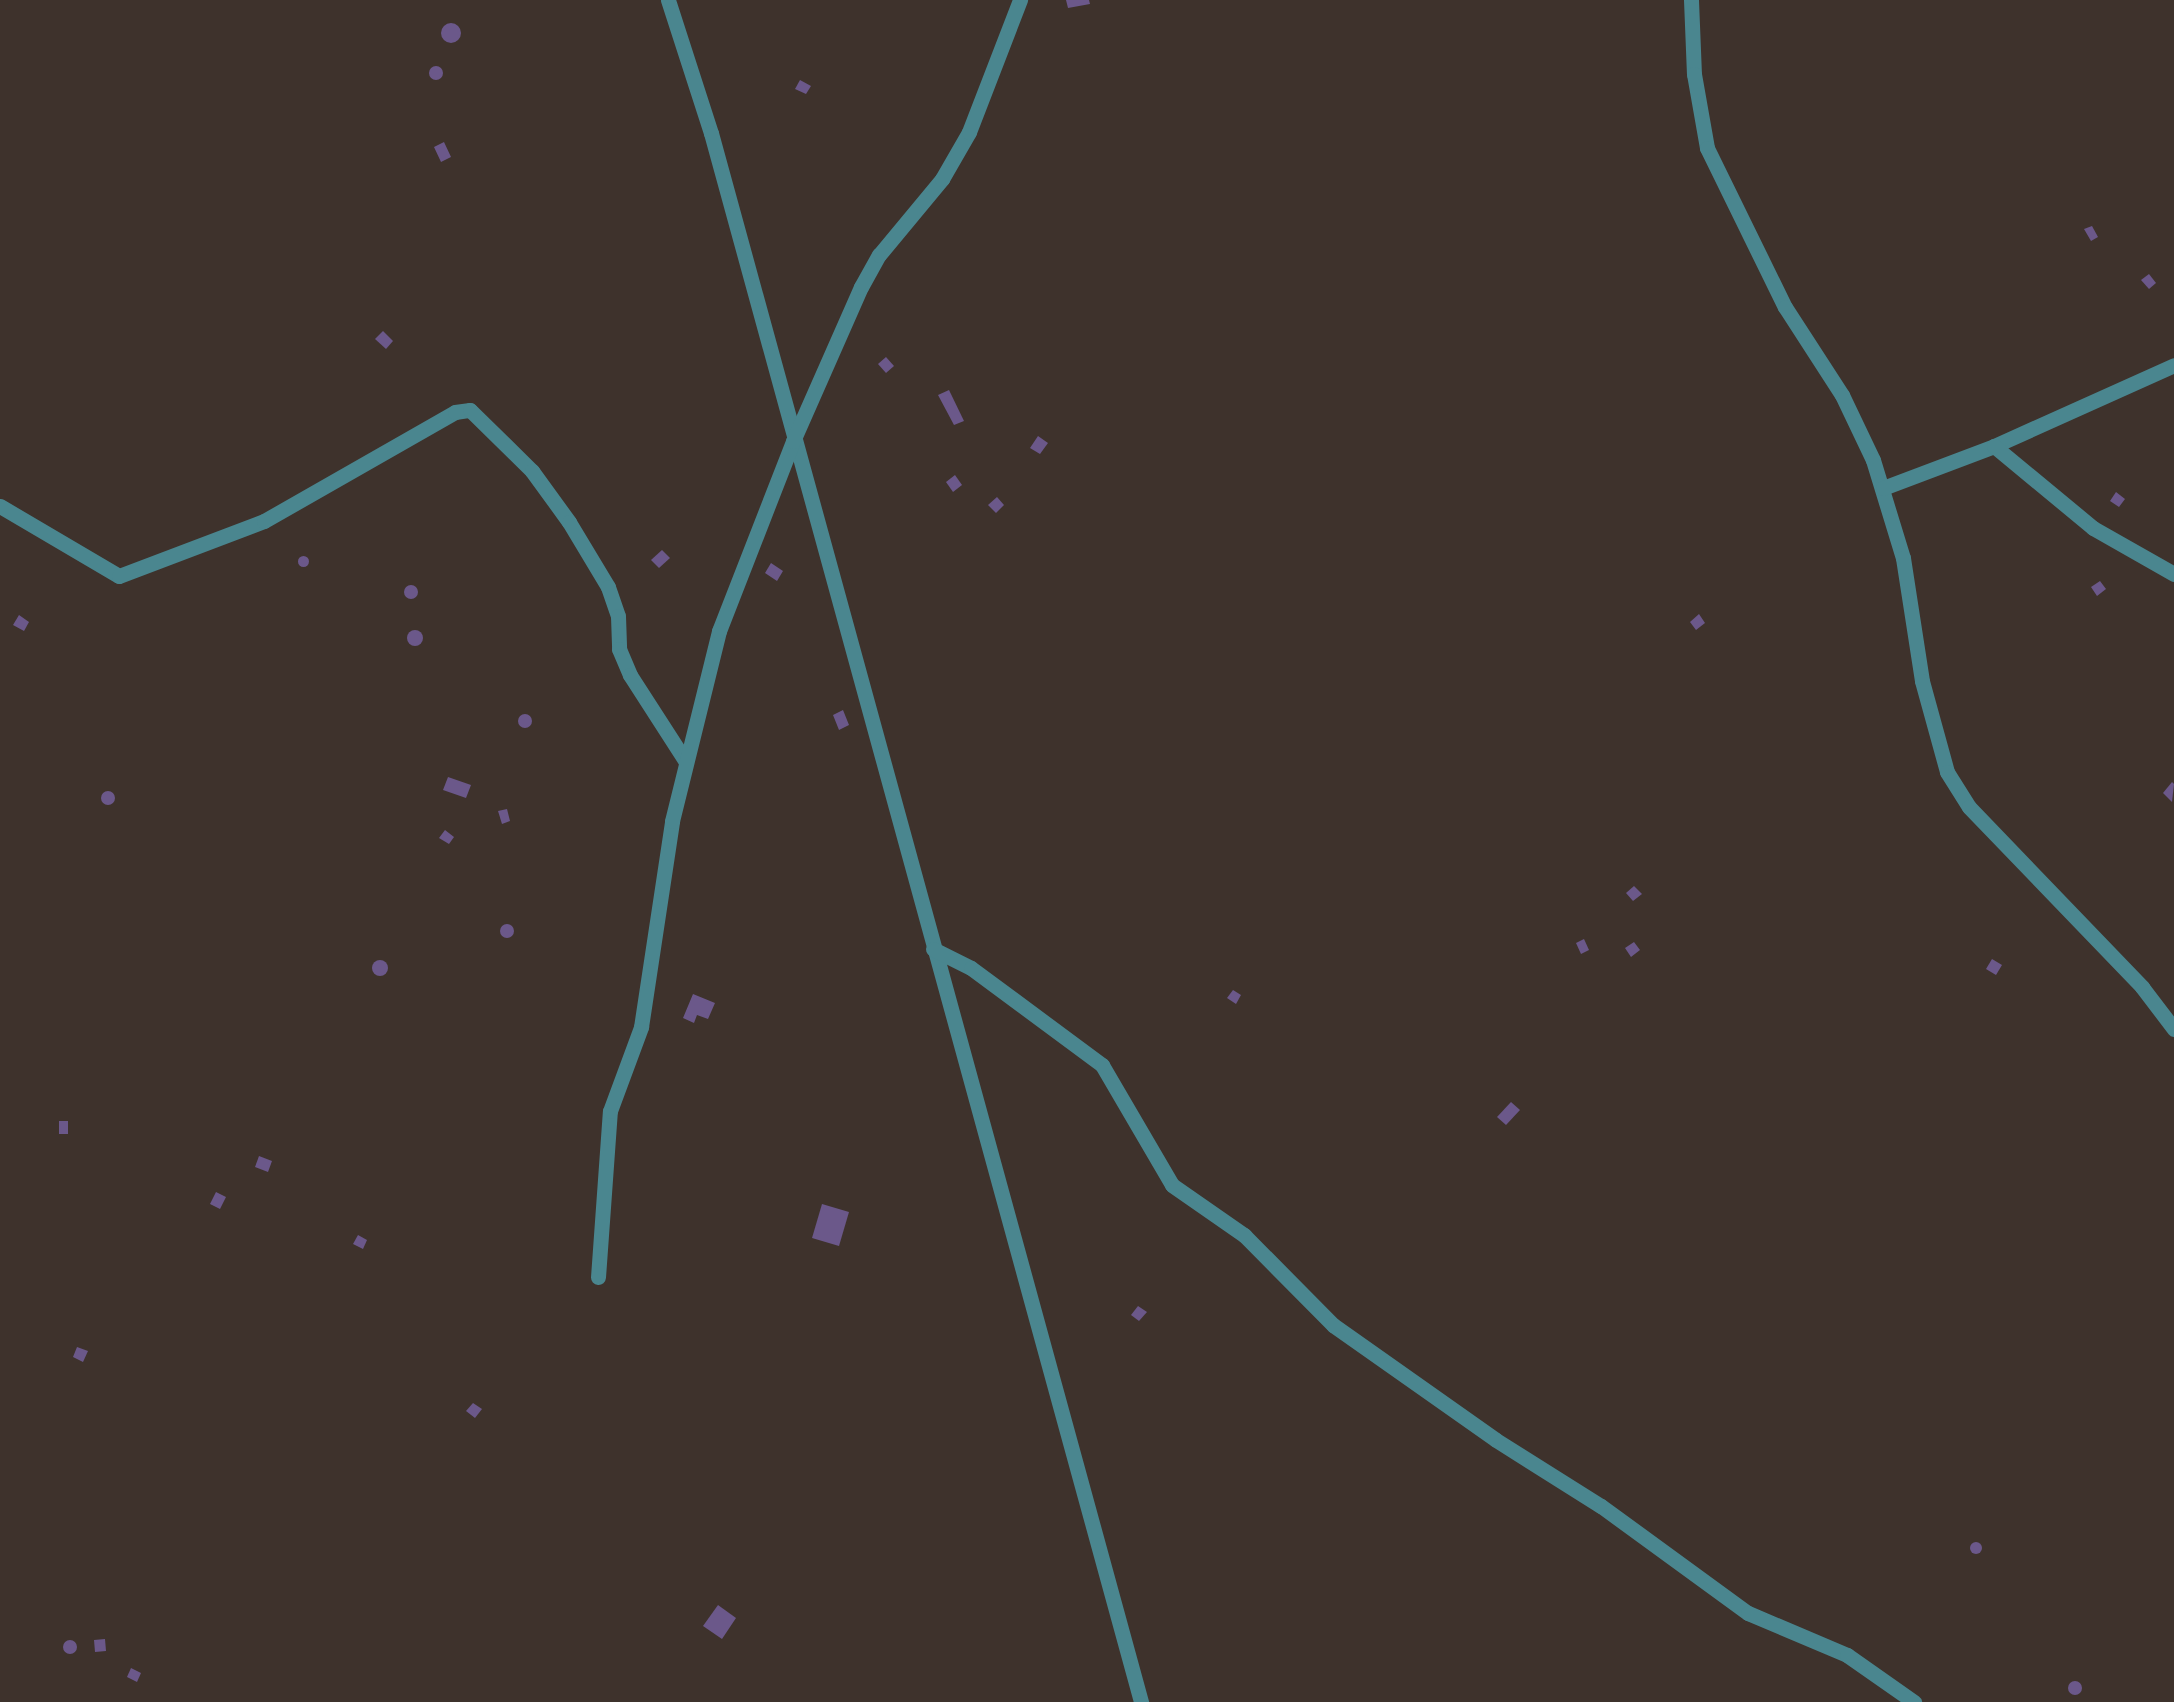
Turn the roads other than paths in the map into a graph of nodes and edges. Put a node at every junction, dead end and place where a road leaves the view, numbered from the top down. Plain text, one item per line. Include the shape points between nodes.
1 (668, 0) edge
2 (1020, 0) edge
3 (1691, 0) edge
4 (2174, 365) edge
5 (792, 441) junction
6 (1994, 446) junction
7 (1884, 488) junction
8 (0, 506) edge
9 (2174, 574) edge
10 (686, 762) junction
11 (932, 949) junction
12 (2174, 1029) edge
13 (598, 1277) dead end
14 (1141, 1702) edge
15 (1914, 1702) edge

1 - 5 street via 711,133
2 - 5 street via 969,132 861,286
3 - 7 street via 1699,116 1716,172 1785,307 1842,395
4 - 6 street
5 - 10 street via 719,631
5 - 11 street
6 - 7 street
6 - 9 street via 2093,528
7 - 12 street via 1946,772 1982,822 2142,987
8 - 10 street via 119,576 264,522 455,412 470,410 532,472 578,538 608,587 630,675
10 - 13 street via 642,1027 610,1110
11 - 14 street
11 - 15 street via 971,968 1102,1066 1172,1184 1244,1235 1333,1324 1748,1614 1848,1655

